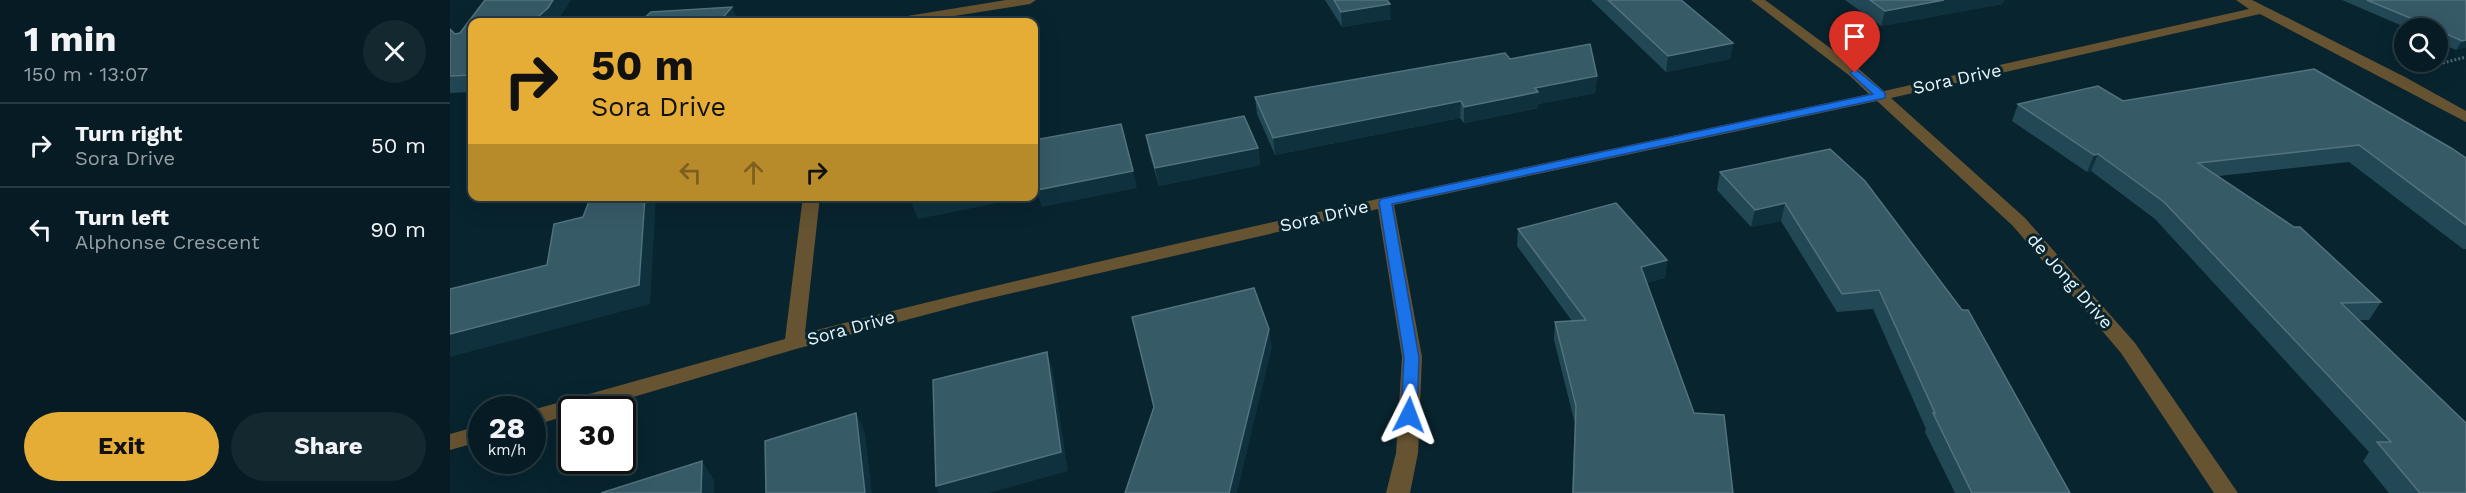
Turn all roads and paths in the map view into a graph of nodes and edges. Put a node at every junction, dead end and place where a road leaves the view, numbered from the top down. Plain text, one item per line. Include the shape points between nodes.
1 (1030, 0) edge
2 (1757, 0) edge
3 (2242, 0) edge
4 (2262, 10) junction
5 (920, 18) edge
6 (2466, 57) edge
7 (2448, 63) edge
8 (1881, 96) junction
9 (2466, 117) edge
10 (811, 201) edge
11 (1386, 202) junction
12 (795, 343) junction
13 (546, 414) edge
14 (468, 436) edge
15 (450, 441) edge
16 (1398, 493) edge
17 (2226, 493) edge

1 - 5 street
2 - 8 street, de Jong Drive
3 - 4 street
4 - 8 street, Sora Drive
4 - 9 street
6 - 7 path
8 - 11 street, Sora Drive
8 - 17 street, de Jong Drive via 2019,222 2128,348
10 - 12 street
11 - 12 street, Sora Drive via 974,296
11 - 16 street via 1412,357 1407,453
12 - 13 street, Sora Drive
14 - 15 street

